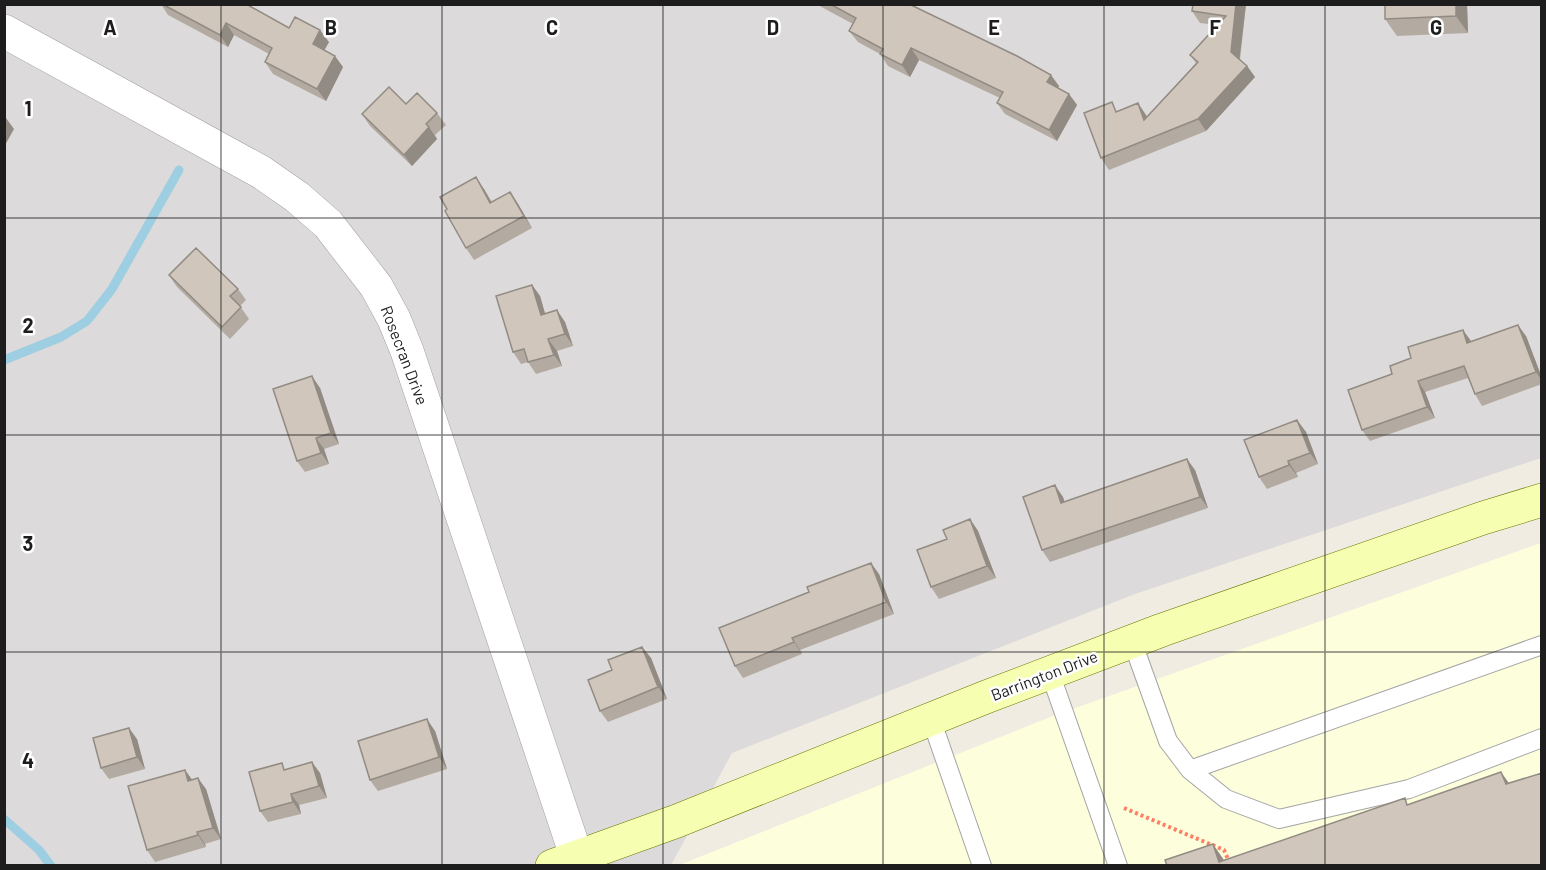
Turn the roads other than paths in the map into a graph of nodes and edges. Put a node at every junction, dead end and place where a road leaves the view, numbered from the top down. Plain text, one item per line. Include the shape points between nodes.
1 (4, 31) edge
2 (1542, 500) edge
3 (1132, 641) junction
4 (1542, 645) edge
5 (1050, 672) junction
6 (931, 719) junction
7 (1542, 738) edge
8 (1190, 770) junction
9 (564, 862) edge
10 (982, 866) edge
11 (1118, 866) edge

1 - 9 street, Rosecran Drive via 261,172 328,224 376,286 406,351
2 - 3 street, Barrington Drive
3 - 5 street, Barrington Drive
3 - 8 lane via 1168,741
4 - 8 lane
5 - 6 street, Barrington Drive
5 - 11 lane
6 - 9 street, Barrington Drive
6 - 10 lane
7 - 8 lane via 1409,789 1279,819 1226,799

